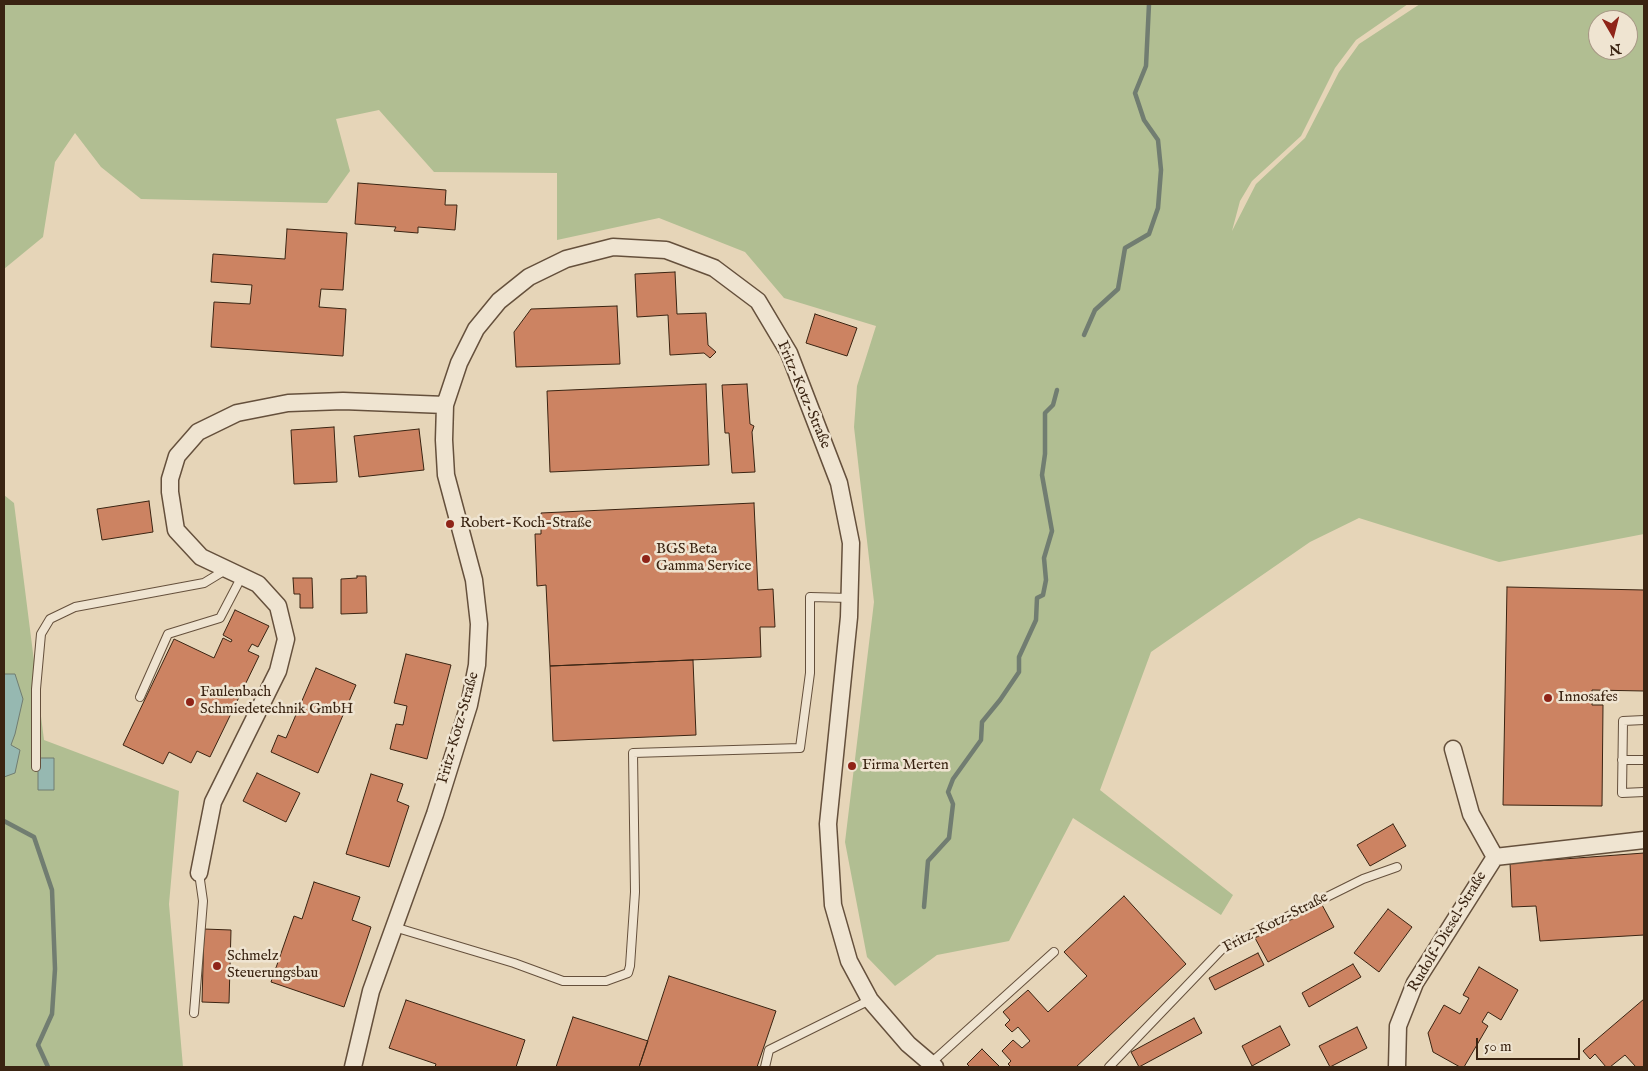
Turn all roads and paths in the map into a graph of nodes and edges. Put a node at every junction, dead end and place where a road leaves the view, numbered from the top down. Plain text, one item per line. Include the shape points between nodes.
1 (445, 405) junction
2 (227, 570) junction
3 (242, 576) junction
4 (850, 598) junction
5 (140, 697) dead end
6 (1644, 720) edge
7 (1453, 748) dead end
8 (1622, 760) junction
9 (1644, 760) edge
10 (36, 767) dead end
11 (1644, 792) edge
12 (1644, 840) edge
13 (1495, 857) junction
14 (1397, 867) dead end
15 (199, 873) joint
16 (394, 927) junction
17 (1054, 952) dead end
18 (870, 1000) junction
19 (194, 1013) dead end
20 (933, 1065) edge
21 (353, 1067) edge
22 (765, 1067) edge
23 (1109, 1067) edge
24 (1397, 1067) edge

1 - 2 street via 343,401 288,403 237,412 198,432 177,456 170,479 176,530 201,557
1 - 4 street, Fritz-Kotz-Straße via 459,363 476,329 499,301 529,277 566,258 613,248 666,250 714,268 758,301 789,353 839,483 851,543
1 - 16 street, Fritz-Kotz-Straße via 446,475 474,580 479,624 477,665 435,814
2 - 3 street
2 - 10 lane via 204,583 75,608 50,619 41,634 36,689
3 - 5 lane via 220,618 168,634
3 - 15 street via 258,584 278,606 286,639 278,671 213,802
4 - 16 lane via 810,597 810,673 800,748 633,752 635,892 628,973 606,981 563,981
4 - 18 street, Fritz-Kotz-Straße via 828,824 833,905 849,961
6 - 8 lane via 1623,721
7 - 13 street, Rudolf-Diesel-Straße via 1471,814
8 - 9 lane
8 - 11 lane via 1622,793
12 - 13 street, Rudolf-Diesel-Straße
13 - 24 street, Rudolf-Diesel-Straße via 1415,983 1398,1026
14 - 23 lane, Fritz-Kotz-Straße via 1363,879 1222,949
15 - 19 lane via 203,901
16 - 21 street, Fritz-Kotz-Straße via 371,991
17 - 20 lane
18 - 20 street, Fritz-Kotz-Straße via 908,1044
18 - 22 lane via 769,1050

